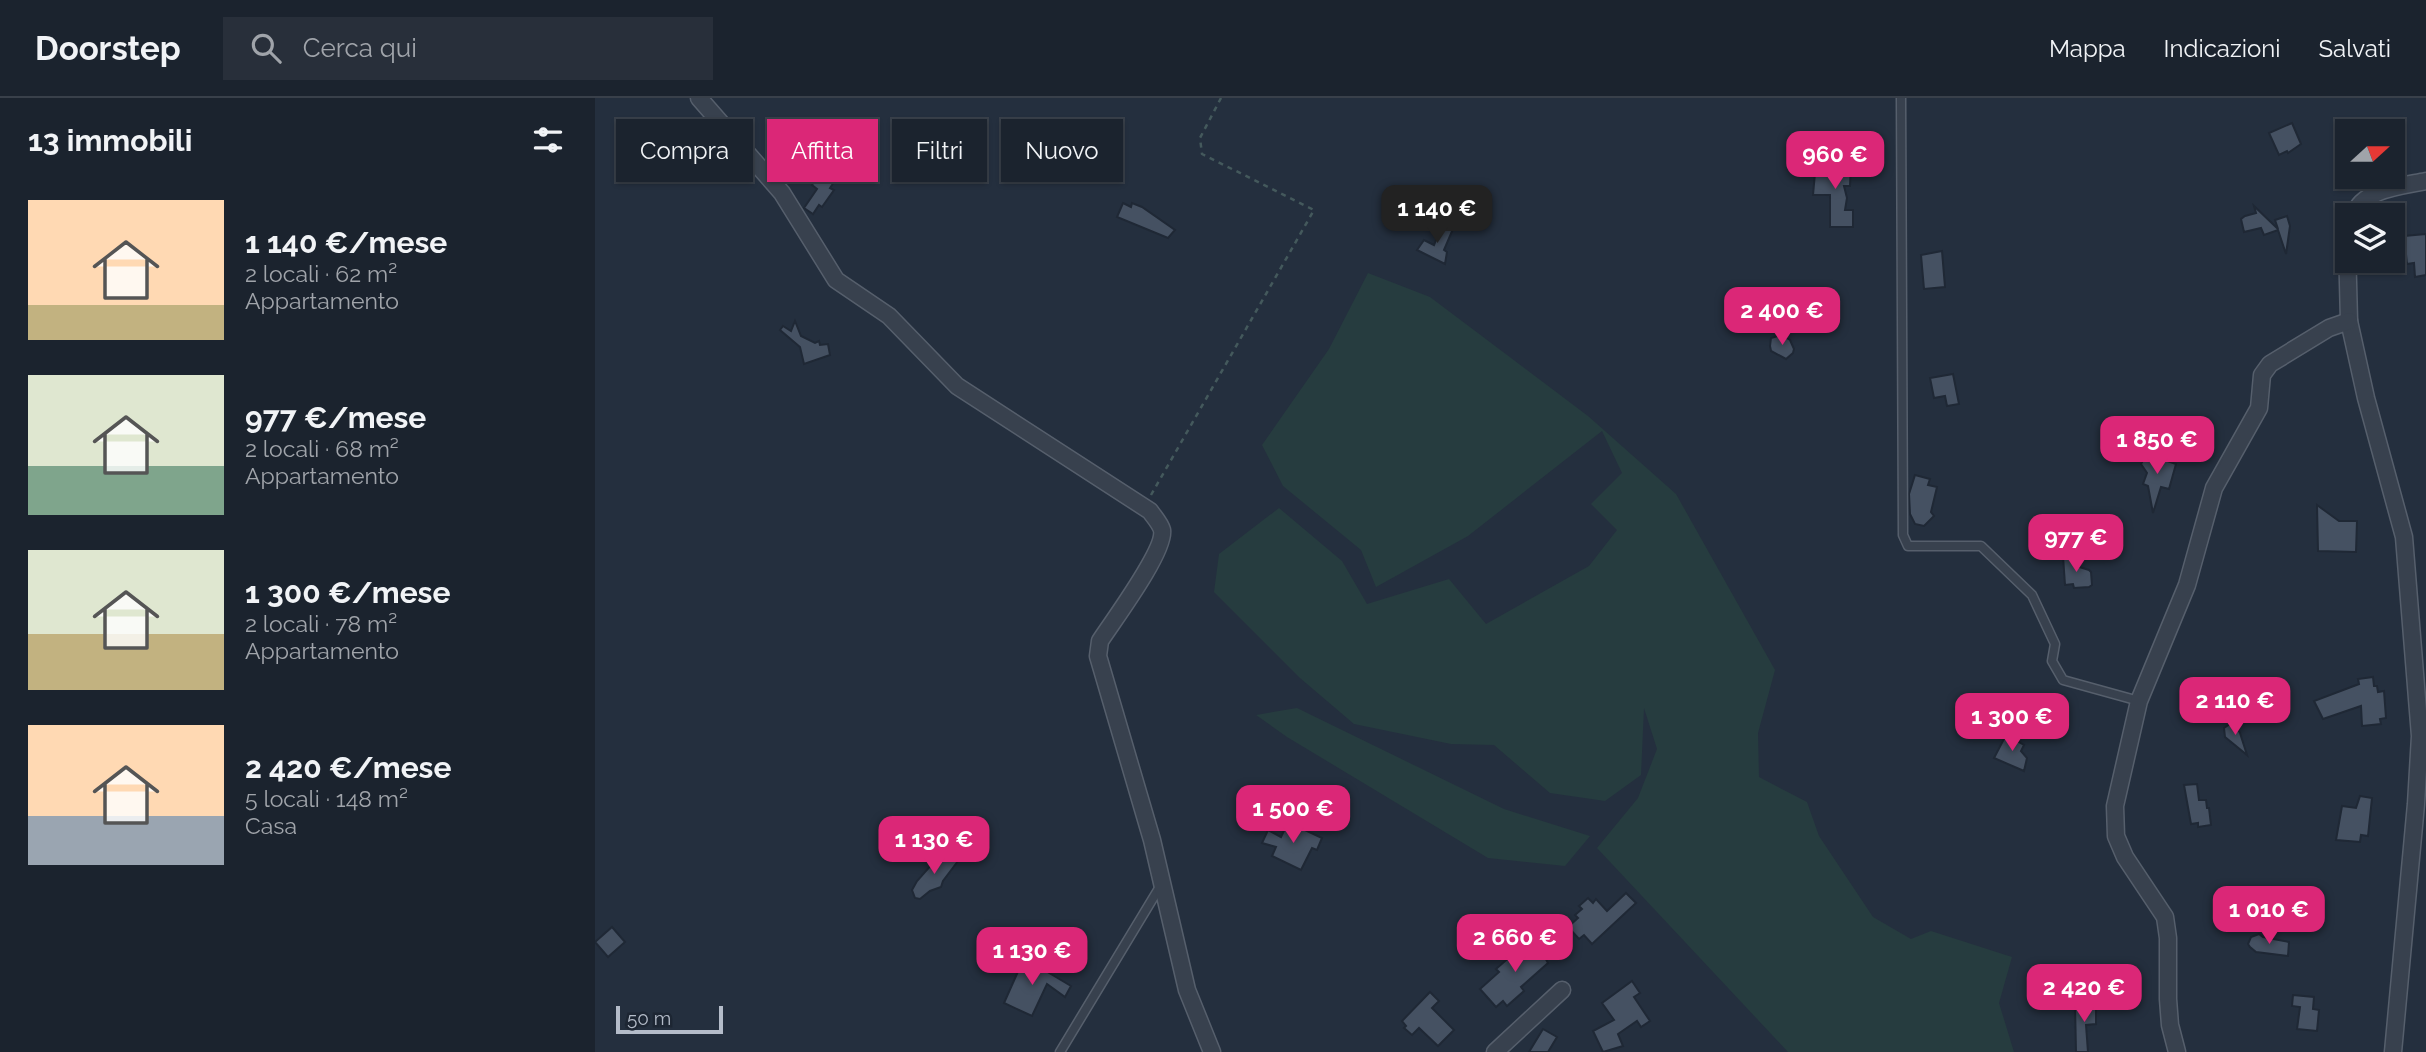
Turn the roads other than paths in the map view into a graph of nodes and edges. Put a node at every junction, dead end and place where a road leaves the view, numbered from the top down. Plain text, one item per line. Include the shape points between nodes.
1 (699, 98) edge
2 (1901, 98) edge
3 (2426, 181) edge
4 (2360, 203) edge
5 (2348, 273) edge
6 (2349, 321) junction
7 (2139, 701) junction
8 (1162, 883) junction
9 (1562, 990) dead end
10 (1060, 1052) edge
11 (1212, 1052) edge
12 (1495, 1052) edge
13 (2177, 1052) edge
14 (2393, 1052) edge

1 - 8 street via 782,192 837,280 889,316 957,386 1150,511 1162,532 1159,551 1100,641 1098,656
2 - 7 lane via 1903,535 1908,546 1981,545 2032,596 2055,644 2052,661 2063,680
3 - 4 street via 2396,187
5 - 6 street
6 - 7 street via 2270,364 2262,375 2259,408 2214,488 2187,585
6 - 14 street via 2405,537 2420,736
7 - 13 street via 2115,806 2116,836 2165,917 2168,999
8 - 10 lane
8 - 11 street via 1187,990
9 - 12 street

